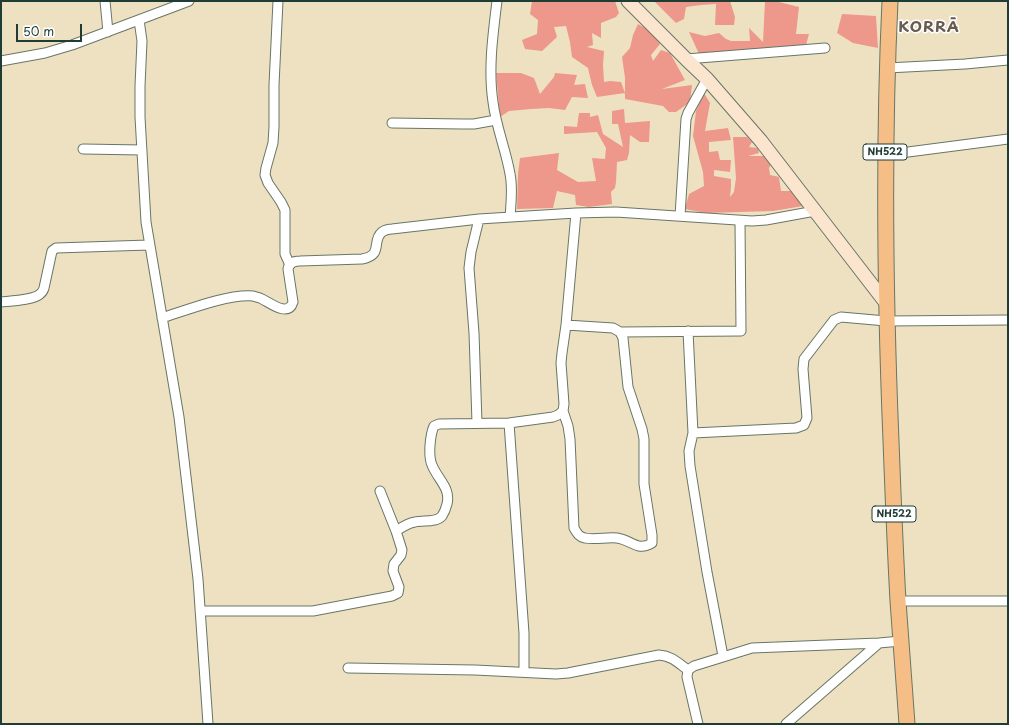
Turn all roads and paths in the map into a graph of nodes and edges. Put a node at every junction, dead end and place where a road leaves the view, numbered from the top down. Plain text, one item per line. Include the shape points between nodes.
1 (105, 1) edge
2 (190, 1) edge
3 (278, 1) edge
4 (497, 1) edge
5 (628, 1) edge
6 (890, 1) edge
7 (139, 20) junction
8 (108, 32) junction
9 (825, 48) dead end
10 (686, 59) junction
11 (1008, 60) edge
12 (1, 61) edge
13 (887, 68) junction
14 (707, 79) junction
15 (496, 120) junction
16 (392, 124) dead end
17 (1008, 139) edge
18 (83, 149) dead end
19 (142, 150) junction
20 (885, 155) junction
21 (815, 211) junction
22 (576, 213) junction
23 (680, 216) junction
24 (510, 217) junction
25 (479, 219) junction
26 (740, 221) junction
27 (149, 245) junction
28 (290, 265) junction
29 (1, 302) edge
30 (886, 303) junction
31 (162, 318) junction
32 (1008, 320) edge
33 (886, 321) junction
34 (566, 325) junction
35 (688, 331) junction
36 (620, 332) junction
37 (563, 411) junction
38 (477, 423) junction
39 (509, 423) junction
40 (693, 433) junction
41 (380, 491) dead end
42 (396, 531) junction
43 (898, 601) junction
44 (1008, 601) edge
45 (200, 611) junction
46 (901, 640) junction
47 (879, 643) junction
48 (723, 656) junction
49 (348, 668) dead end
50 (688, 670) junction
51 (524, 672) junction
52 (208, 724) edge
53 (698, 724) edge
54 (786, 724) edge
55 (907, 724) edge

1 - 8 street
2 - 7 street
3 - 28 street via 273,143 265,175 266,181 285,210 285,254
4 - 15 street via 491,77
5 - 10 main road
6 - 13 highway, NH522
7 - 8 street
7 - 19 street via 142,41
8 - 12 street via 45,53
9 - 10 street
10 - 14 main road
11 - 13 street
13 - 20 highway, NH522
14 - 21 main road via 761,141
14 - 23 street via 686,119
15 - 16 street via 474,124
15 - 24 street via 510,175
17 - 20 street
18 - 19 street
19 - 27 street
20 - 30 highway, NH522
21 - 26 street via 766,220
21 - 30 main road
22 - 23 street via 616,212
22 - 24 street
22 - 34 street
23 - 26 street
24 - 25 street
25 - 28 street via 386,230 379,236 374,254 366,258 300,261
25 - 38 street via 468,268 474,333
26 - 35 street via 741,331
27 - 29 street via 56,248 52,251 41,293 22,300
27 - 31 street
28 - 31 street via 288,274 293,302 288,308 277,308 261,298 244,296 220,300
30 - 33 highway, NH522
31 - 45 street via 179,417
32 - 33 street
33 - 40 street via 841,317 834,320 804,359 807,418 804,425 796,428
33 - 43 highway, NH522
34 - 36 street via 613,328
34 - 37 street via 561,363
35 - 36 street
35 - 40 street
36 - 37 street via 623,338 628,387 644,439 644,484 652,543 645,547 624,539 584,538 578,535 574,528 570,439
37 - 39 street via 553,417
38 - 39 street
38 - 42 street via 434,426 431,432 430,457 446,490 446,508 442,516 435,520 417,521
39 - 51 street via 524,633
40 - 48 street via 689,451 690,466
41 - 42 street
42 - 45 street via 402,550 393,571 399,587 398,593 392,596 313,611
43 - 44 street
43 - 46 highway, NH522
45 - 52 street
46 - 47 street
46 - 55 highway, NH522
47 - 48 street via 752,648
47 - 54 street
48 - 50 street
49 - 51 street
50 - 51 street via 674,659 660,655 568,673
50 - 53 street via 687,677

